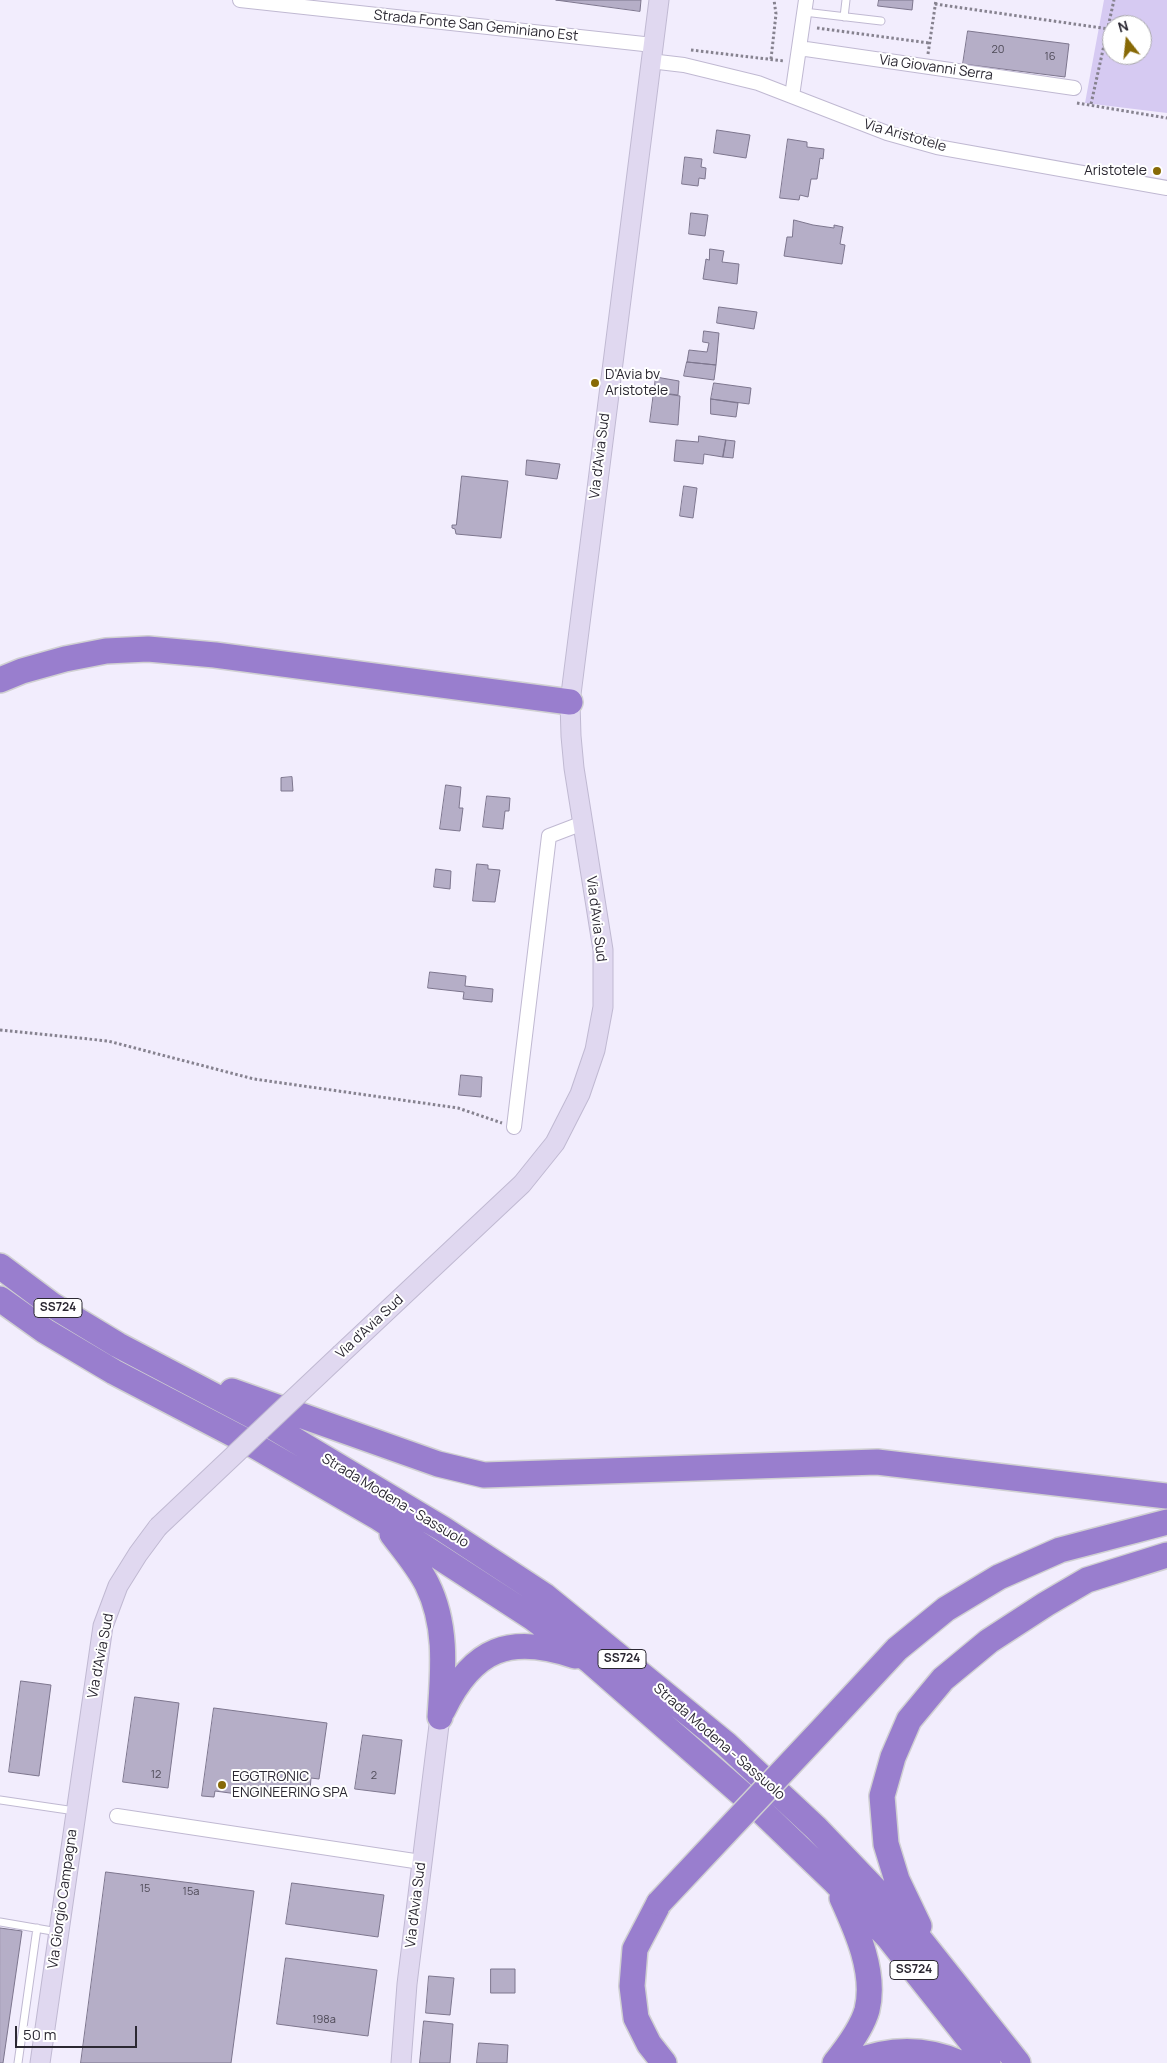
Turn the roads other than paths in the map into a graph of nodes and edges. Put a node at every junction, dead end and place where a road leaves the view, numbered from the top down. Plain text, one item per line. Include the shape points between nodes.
1 (240, 0) edge
2 (659, 0) edge
3 (846, 0) edge
4 (805, 6) edge
5 (844, 17) junction
6 (881, 21) dead end
7 (799, 48) junction
8 (651, 54) junction
9 (1074, 88) dead end
10 (792, 96) junction
11 (1167, 188) edge
12 (0, 680) edge
13 (570, 702) junction
14 (583, 823) junction
15 (514, 1128) road end
16 (0, 1266) edge
17 (0, 1299) edge
18 (118, 1345) junction
19 (1167, 1496) edge
20 (379, 1518) junction
21 (1164, 1524) edge
22 (1167, 1555) edge
23 (590, 1661) junction
24 (440, 1717) junction
25 (0, 1800) edge
26 (76, 1811) junction
27 (116, 1816) dead end
28 (421, 1862) junction
29 (835, 1882) junction
30 (0, 1922) edge
31 (37, 1928) junction
32 (58, 1932) junction
33 (931, 1951) junction
34 (18, 2063) edge
35 (40, 2063) edge
36 (401, 2063) edge
37 (664, 2063) edge
38 (835, 2063) edge
39 (853, 2063) edge
40 (960, 2063) edge
41 (988, 2063) edge
42 (1018, 2063) edge

1 - 8 street, Strada Fonte San Geminiano Est
2 - 8 street, Via d'Avia Sud
3 - 5 lane
4 - 5 lane
4 - 7 street
5 - 6 lane
7 - 9 street, Via Giovanni Serra
7 - 10 street
8 - 10 street, Via Aristotele via 758,83
8 - 13 street, Via d'Avia Sud
10 - 11 street, Via Aristotele via 887,133 937,148
12 - 13 highway via 65,659 106,651 148,649 216,655
13 - 14 street, Via d'Avia Sud via 570,736
14 - 15 street via 549,836
14 - 26 street, Via d'Avia Sud, bridge via 603,950 602,1008 595,1050 580,1094 555,1143 522,1184 158,1527 138,1554 118,1586 104,1626
16 - 18 highway, SS724 via 52,1304
17 - 20 highway, Strada Modena - Sassuolo / SS724 via 45,1331 114,1372
18 - 19 highway via 223,1388 420,1458 484,1475 876,1462
18 - 33 highway, Strada Modena - Sassuolo / SS724 via 268,1424 443,1528 545,1596 726,1744 816,1828
20 - 23 highway, Strada Modena - Sassuolo / SS724 via 533,1618
20 - 24 highway via 413,1561 428,1585 437,1610 443,1666
21 - 37 highway, bridge via 1060,1550 999,1577 946,1609 897,1649 659,1903 635,1949 632,1986 636,2018 649,2044
22 - 33 highway via 1088,1580 1046,1604 989,1641 944,1680 909,1720 892,1757 882,1796 886,1844 897,1880
23 - 24 highway via 534,1646 509,1646 487,1655 466,1672
23 - 29 highway, Strada Modena - Sassuolo / SS724 via 759,1808
24 - 28 street, Via d'Avia Sud
25 - 26 lane, Via Giorgio Campagna
26 - 32 street, Via Giorgio Campagna
27 - 28 street
28 - 36 street, Via d'Avia Sud
29 - 38 highway via 861,1947 869,1991 866,2010 846,2050
29 - 41 highway, Strada Modena - Sassuolo / SS724 via 888,1937
30 - 31 lane
31 - 32 lane
31 - 34 lane
32 - 35 street, Via Giorgio Campagna
33 - 42 highway, Strada Modena - Sassuolo / SS724
39 - 40 highway via 869,2056 916,2051 942,2055

